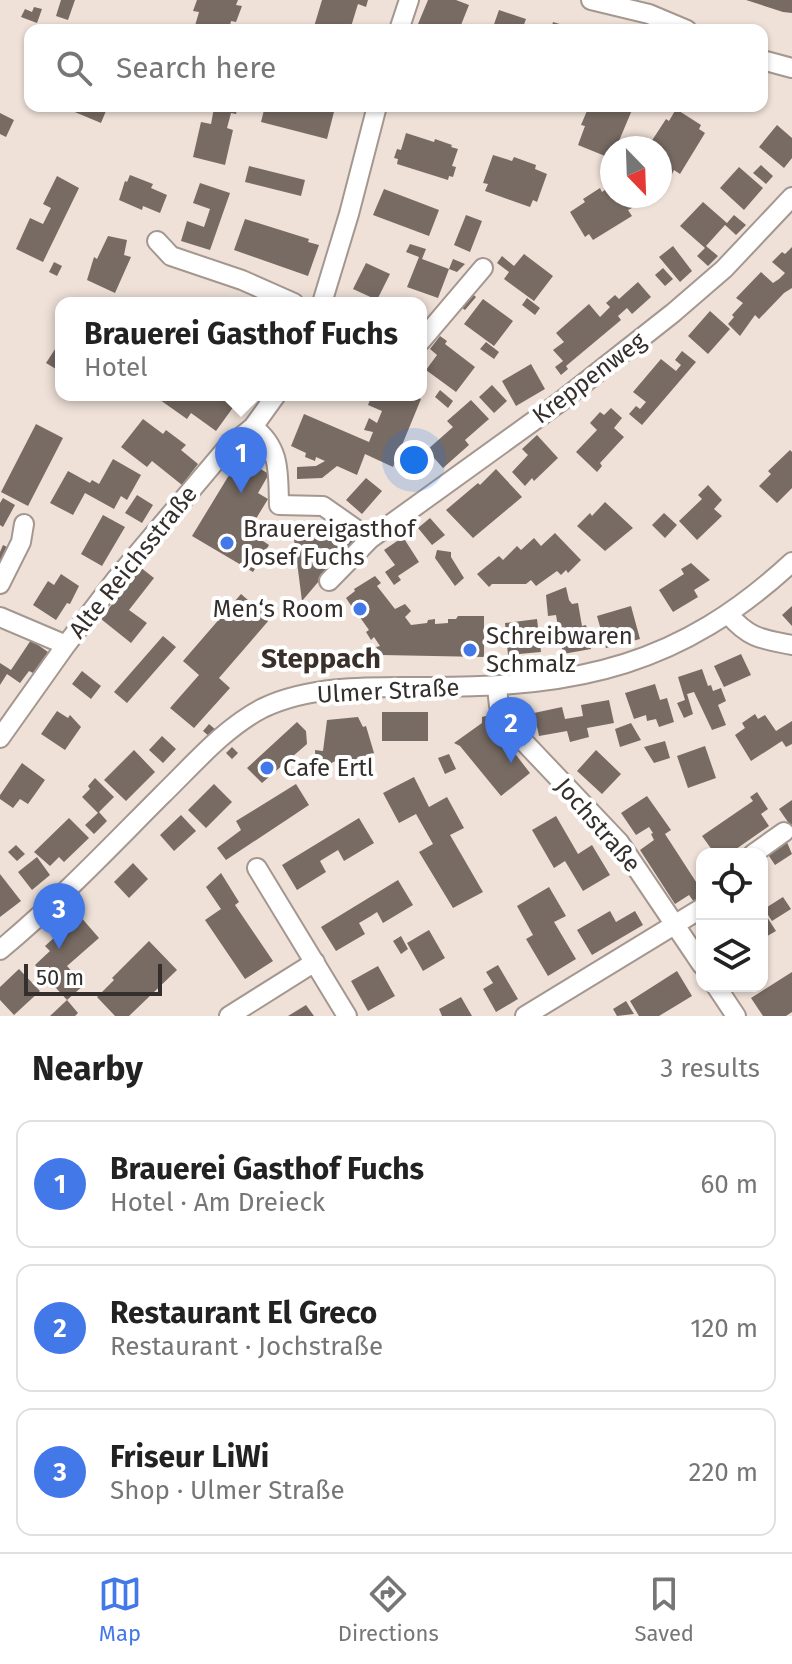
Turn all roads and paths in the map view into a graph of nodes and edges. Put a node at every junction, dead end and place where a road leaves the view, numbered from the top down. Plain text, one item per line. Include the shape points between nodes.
1 (409, 0) edge
2 (591, 0) edge
3 (401, 24) edge
4 (673, 24) edge
5 (768, 62) edge
6 (792, 68) edge
7 (375, 112) edge
8 (792, 197) edge
9 (157, 241) dead end
10 (483, 268) dead end
11 (280, 297) edge
12 (324, 297) edge
13 (427, 334) edge
14 (272, 401) edge
15 (253, 427) junction
16 (24, 524) dead end
17 (370, 539) junction
18 (792, 562) edge
19 (329, 581) dead end
20 (0, 584) edge
21 (729, 615) junction
22 (0, 617) edge
23 (66, 645) junction
24 (792, 645) edge
25 (497, 687) junction
26 (0, 738) edge
27 (784, 832) dead end
28 (761, 848) edge
29 (257, 868) dead end
30 (696, 912) edge
31 (675, 925) junction
32 (0, 950) edge
33 (696, 956) edge
34 (315, 962) junction
35 (720, 992) edge
36 (229, 1016) edge
37 (347, 1016) edge
38 (525, 1016) edge
39 (736, 1016) edge

1 - 3 street
2 - 4 street
5 - 6 street
7 - 12 street
8 - 17 street, Kreppenweg via 724,269 673,313
9 - 11 street via 171,256
10 - 13 street
14 - 15 street, Alte Reichsstraße
15 - 17 street via 272,446 279,505 323,506
15 - 23 street, Alte Reichsstraße via 225,450
16 - 20 street
17 - 19 street, Kreppenweg
18 - 21 street, Ulmer Straße
21 - 24 street via 748,634
21 - 25 street, Ulmer Straße via 686,640 626,664 583,676
22 - 23 street
23 - 26 street, Alte Reichsstraße
25 - 31 street, Jochstraße via 507,724 619,842
25 - 32 street, Ulmer Straße via 378,687 286,699 263,708 203,755
27 - 28 street
29 - 34 street
30 - 31 street
31 - 33 street, Jochstraße
31 - 38 street
34 - 36 street
34 - 37 street
35 - 39 street

